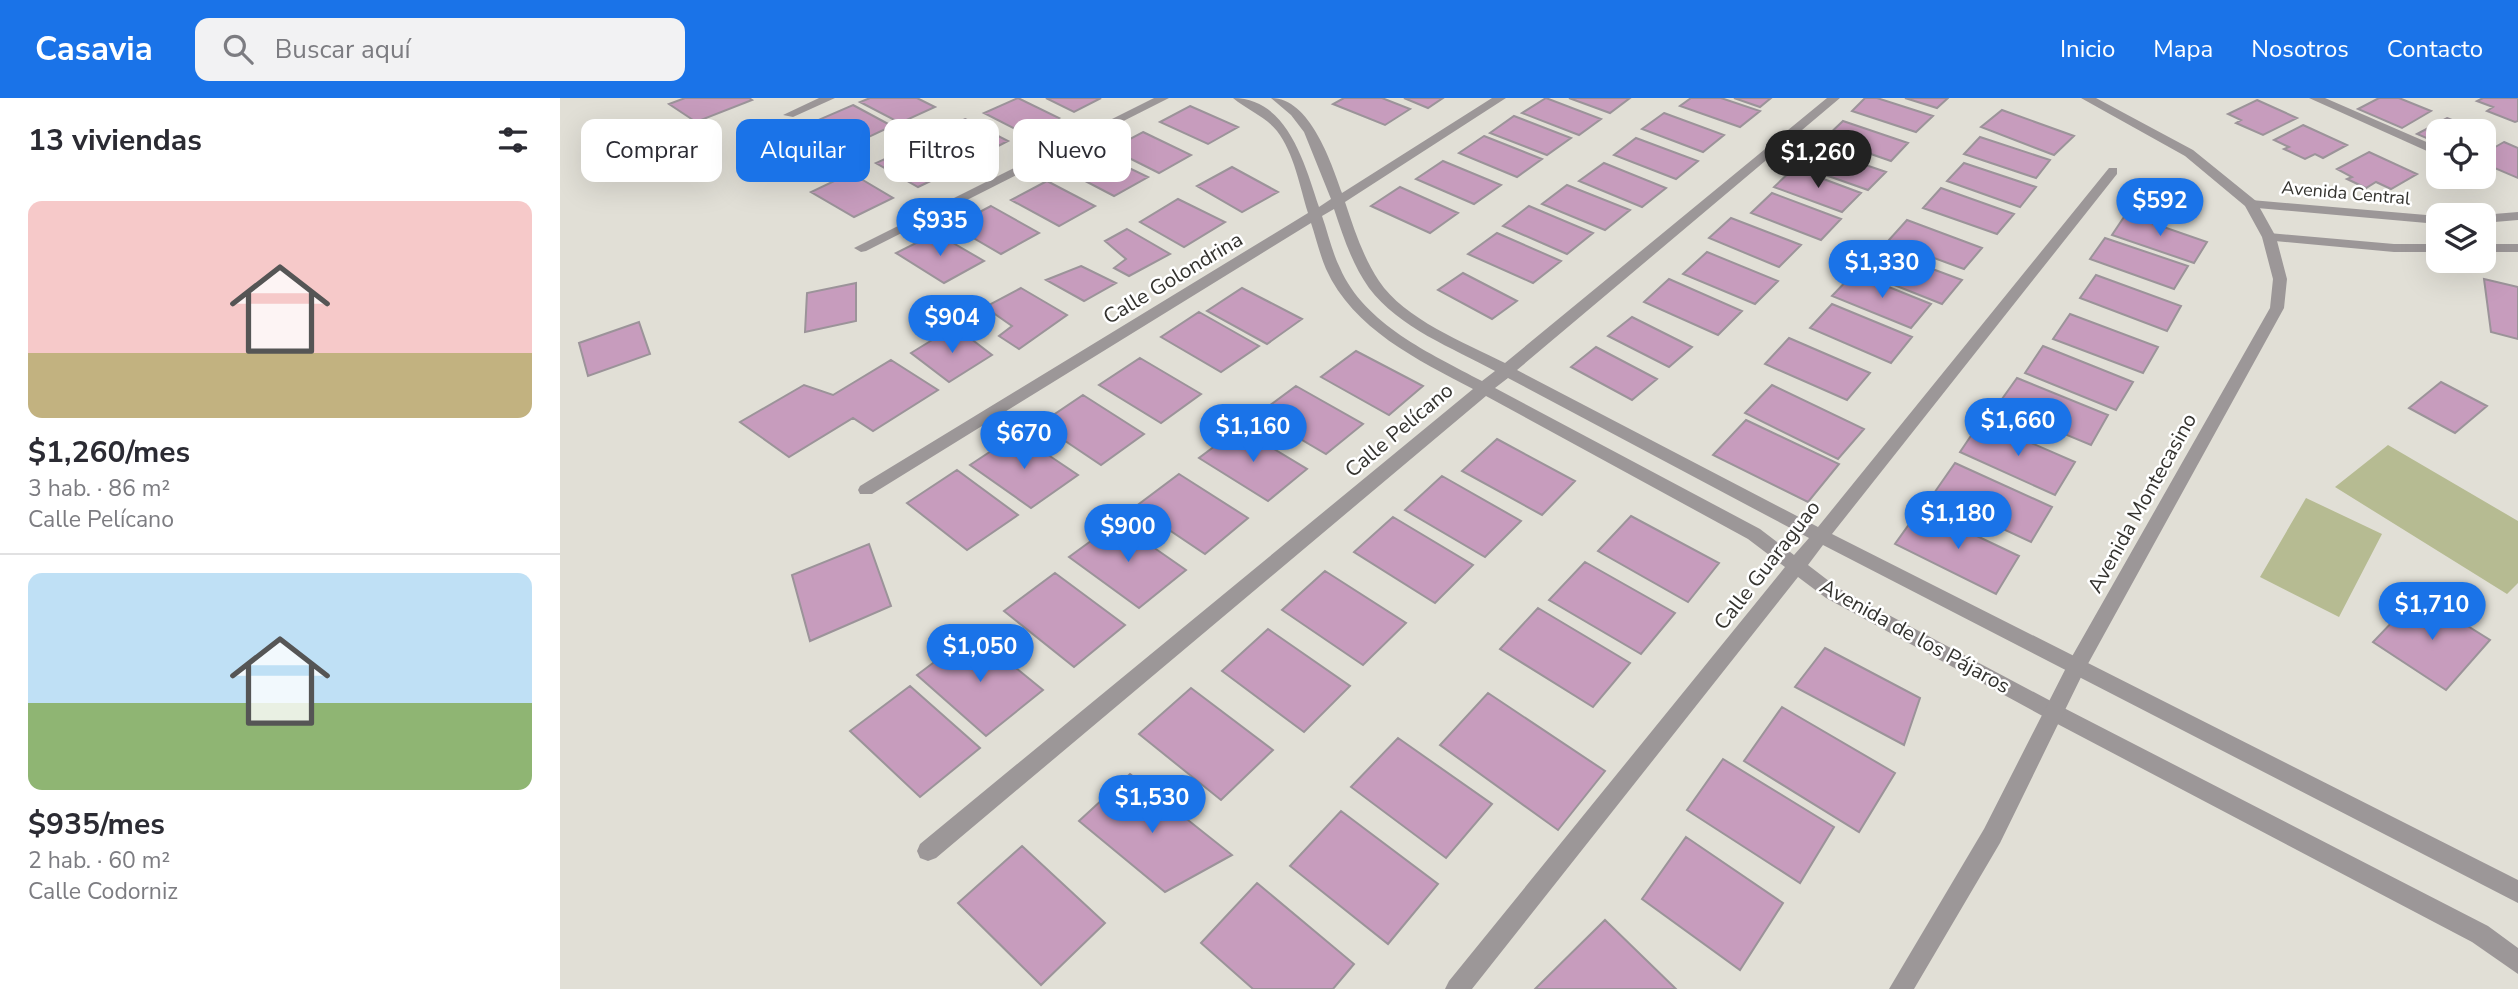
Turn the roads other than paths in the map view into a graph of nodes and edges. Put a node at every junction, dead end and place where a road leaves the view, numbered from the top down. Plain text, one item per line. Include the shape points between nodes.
1 (829, 98) edge
2 (1163, 98) edge
3 (1239, 98) edge
4 (1277, 98) edge
5 (1500, 98) edge
6 (1834, 98) edge
7 (2087, 98) edge
8 (2315, 98) edge
9 (789, 115) dead end
10 (2426, 147) edge
11 (2113, 172) dead end
12 (1336, 201) junction
13 (2251, 204) junction
14 (1315, 215) junction
15 (2518, 216) edge
16 (2496, 218) edge
17 (2426, 219) edge
18 (2269, 237) junction
19 (2518, 247) edge
20 (861, 248) dead end
21 (2426, 248) edge
22 (2496, 248) edge
23 (1504, 370) junction
24 (1484, 389) junction
25 (866, 490) dead end
26 (1819, 535) junction
27 (1796, 566) junction
28 (2077, 666) junction
29 (2055, 713) junction
30 (928, 850) dead end
31 (2518, 892) edge
32 (2518, 962) edge
33 (1457, 989) edge
34 (1901, 989) edge

1 - 9 street
2 - 20 street
3 - 14 street, Avenida de los Pájaros via 1282,130 1295,153
4 - 12 street, Avenida de los Pájaros via 1307,125
5 - 12 street, Calle Golondrina
6 - 23 street, Calle Pelícano
7 - 13 street, Avenida Montecasino via 2189,153
8 - 10 street
11 - 26 street, Calle Guaraguao
12 - 14 street, Calle Golondrina
12 - 23 street, Avenida de los Pájaros via 1353,248 1374,285 1417,323
13 - 17 street, Avenida Central
13 - 18 street, Avenida Montecasino
14 - 24 street, Avenida de los Pájaros via 1333,270 1354,303 1391,336
14 - 25 street, Calle Golondrina
15 - 16 street
18 - 21 street
18 - 28 street, Avenida Montecasino via 2280,279 2277,308
19 - 22 street
23 - 24 street, Calle Pelícano
23 - 26 street, Avenida de los Pájaros
24 - 27 street, Avenida de los Pájaros via 1754,534
24 - 30 street, Calle Pelícano
26 - 27 street, Calle Guaraguao
26 - 28 street, Avenida de los Pájaros
27 - 29 street, Avenida de los Pájaros via 1832,593
27 - 33 street, Calle Guaraguao
28 - 29 street, Avenida Montecasino
28 - 31 street, Avenida de los Pájaros
29 - 32 street, Avenida de los Pájaros via 2480,934
29 - 34 street, Avenida Montecasino via 1992,836

